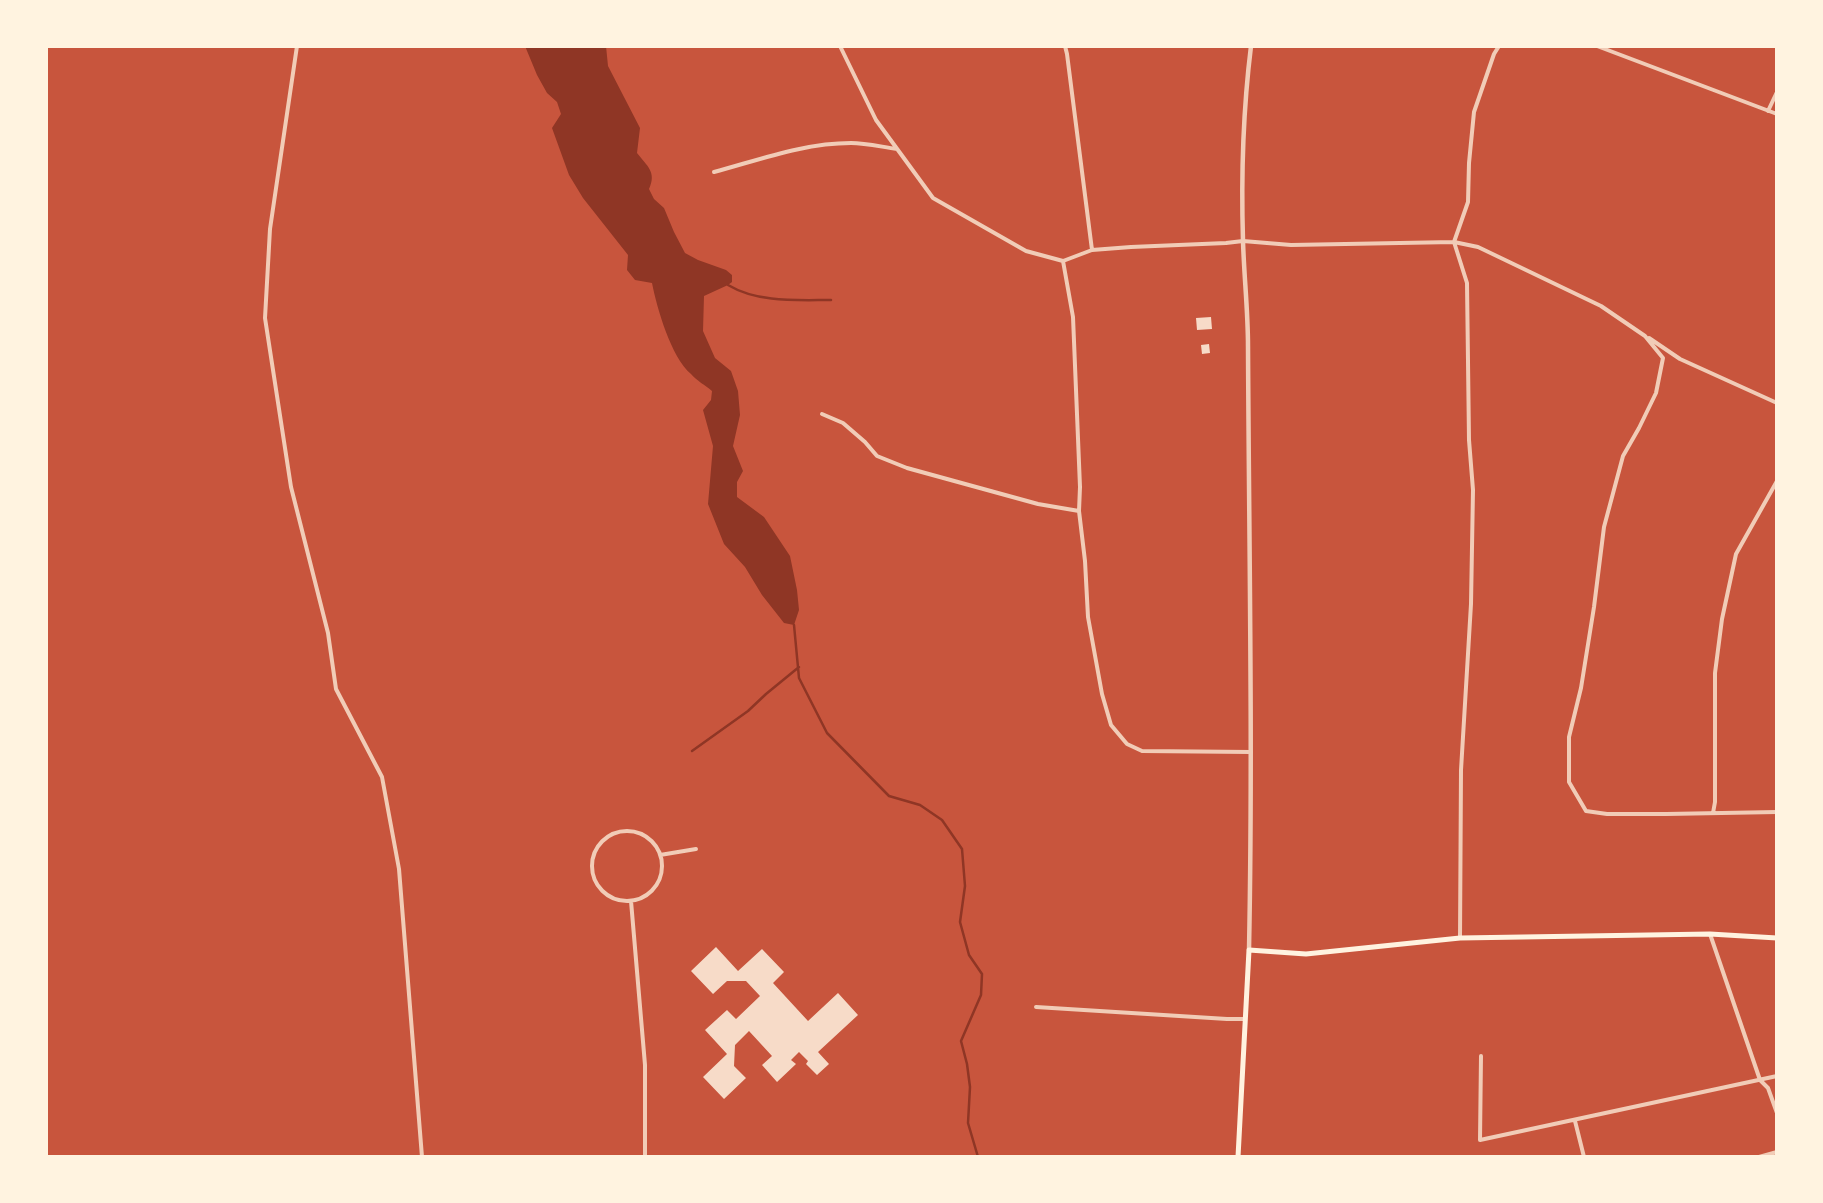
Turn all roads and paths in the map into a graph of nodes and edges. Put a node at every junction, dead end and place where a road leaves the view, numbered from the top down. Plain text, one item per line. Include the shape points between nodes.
1 (297, 46) edge
2 (840, 46) edge
3 (1065, 46) edge
4 (1251, 46) edge
5 (1499, 46) edge
6 (1598, 46) edge
7 (1777, 92) edge
8 (1768, 111) junction
9 (1777, 114) edge
10 (897, 149) junction
11 (714, 172) dead end
12 (1243, 241) junction
13 (1454, 242) junction
14 (1092, 250) junction
15 (1063, 262) junction
16 (1645, 336) junction
17 (1777, 403) edge
18 (822, 414) dead end
19 (1777, 481) edge
20 (1080, 511) junction
21 (1251, 752) junction
22 (1777, 812) edge
23 (1713, 813) junction
24 (696, 850) dead end
25 (660, 855) junction
26 (632, 901) junction
27 (1710, 934) junction
28 (1460, 938) junction
29 (1777, 938) edge
30 (1249, 950) junction
31 (1036, 1007) dead end
32 (1245, 1019) junction
33 (1481, 1056) dead end
34 (1777, 1076) edge
35 (1760, 1080) junction
36 (1777, 1113) edge
37 (1575, 1121) junction
38 (1777, 1152) edge
39 (422, 1157) edge
40 (645, 1157) edge
41 (1238, 1157) edge
42 (1584, 1157) edge
43 (1759, 1157) edge

1 - 39 street via 270,229 265,318 291,487 328,634 336,689 384,786 398,869
2 - 10 street via 876,120
3 - 14 street
4 - 12 street via 1246,90
5 - 13 street via 1474,112 1468,202
6 - 8 street
7 - 8 street
8 - 9 street
10 - 11 street via 851,143 812,147 773,154
10 - 15 street via 933,198 1026,251
12 - 13 street via 1291,245
12 - 14 street
12 - 21 street via 1248,331
13 - 16 street via 1478,247 1601,306
13 - 28 street via 1467,284 1473,490 1471,604 1461,770
14 - 15 street
15 - 20 street via 1072,317
16 - 17 street via 1680,359
16 - 23 street via 1663,358 1656,393 1623,456 1604,527 1581,688 1569,737 1569,782 1586,811 1607,814
18 - 20 street via 843,423 877,456 907,468 1038,504
19 - 23 street via 1736,554 1722,620 1715,673
20 - 21 street via 1088,617 1111,724 1127,744 1142,751
21 - 30 street
22 - 23 street
24 - 25 street
25 - 26 street via 662,868 656,885 648,894
25 - 26 street via 649,839 631,831 611,835 597,848 592,867 598,885 612,898
26 - 40 street via 645,1065
27 - 28 main road
27 - 29 main road
27 - 35 street
28 - 30 main road via 1306,954
30 - 32 main road
31 - 32 street
32 - 41 main road
33 - 37 street via 1480,1140
34 - 35 street
35 - 36 street via 1768,1088
35 - 37 street
37 - 42 street
38 - 43 street

